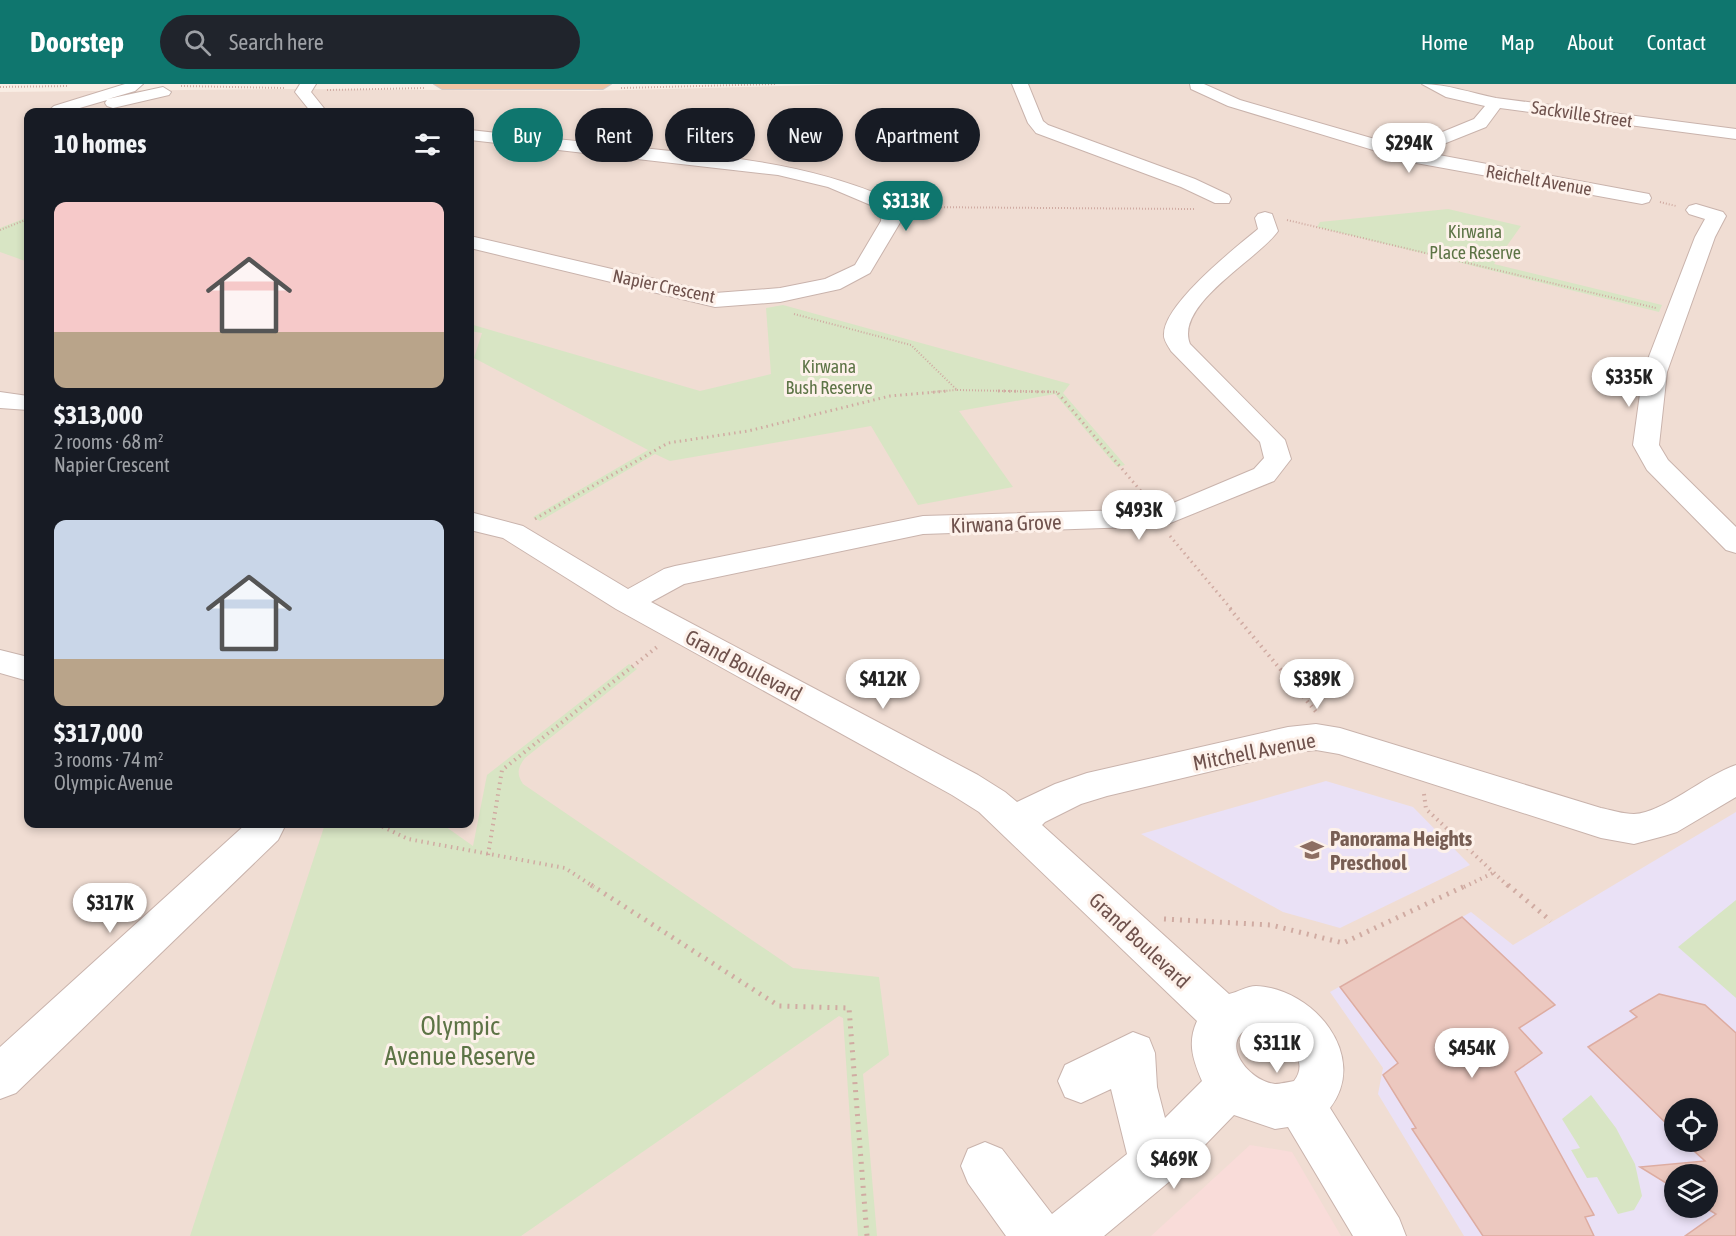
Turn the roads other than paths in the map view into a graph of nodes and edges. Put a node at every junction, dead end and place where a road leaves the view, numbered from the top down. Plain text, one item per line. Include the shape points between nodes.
1 (573, 84) edge
2 (1020, 84) edge
3 (1430, 84) edge
4 (132, 86) edge
5 (436, 86) edge
6 (610, 86) edge
7 (1196, 86) dead end
8 (305, 87) edge
9 (163, 92) dead end
10 (1496, 103) junction
11 (63, 108) edge
12 (92, 108) edge
13 (316, 108) edge
14 (474, 135) edge
15 (1736, 135) edge
16 (1393, 150) junction
17 (1642, 198) road end
18 (1222, 199) dead end
19 (1696, 210) road end
20 (1265, 218) road end
21 (474, 243) edge
22 (0, 400) edge
23 (24, 403) edge
24 (474, 522) edge
25 (1736, 544) edge
26 (627, 602) junction
27 (0, 661) edge
28 (24, 668) edge
29 (1736, 779) edge
30 (1016, 823) junction
31 (265, 828) edge
32 (1223, 1017) junction
33 (0, 1077) edge
34 (1081, 1082) dead end
35 (1230, 1086) junction
36 (1300, 1103) junction
37 (1153, 1164) junction
38 (985, 1166) dead end
39 (1037, 1236) edge
40 (1065, 1236) edge
41 (1381, 1236) edge

1 - 5 main road
1 - 6 main road
2 - 18 street via 1042,129
3 - 10 street, Sackville Street via 1452,94
4 - 11 street
7 - 16 street, Reichelt Avenue via 1234,104
8 - 13 street via 306,97
9 - 12 street
10 - 15 street, Sackville Street
10 - 16 street via 1480,123 1440,139
14 - 21 street, Napier Crescent via 776,168 828,179 889,206 891,221 862,268 832,284 780,295 715,300
16 - 17 street, Reichelt Avenue via 1422,159
19 - 25 street via 1716,216 1655,372 1646,445 1657,464
20 - 26 street, Kirwana Grove via 1268,231 1209,282 1179,319 1175,332 1179,346 1272,440 1278,459 1264,475 1163,517 923,525 675,576
22 - 23 street
24 - 26 street, Grand Boulevard via 513,532
26 - 30 street, Grand Boulevard via 965,785
27 - 28 street
29 - 30 street, Mitchell Avenue via 1664,821 1634,829 1601,823 1340,741 1316,737 1099,784 1048,802
30 - 32 street, Grand Boulevard
31 - 33 street
32 - 35 street via 1213,1035 1213,1051
32 - 36 street via 1236,1009 1263,1006 1282,1012 1308,1033 1318,1050 1321,1076 1315,1091
34 - 37 street via 1133,1053 1134,1087
35 - 36 street via 1264,1105
35 - 37 street
36 - 41 street
37 - 40 street
38 - 39 street

